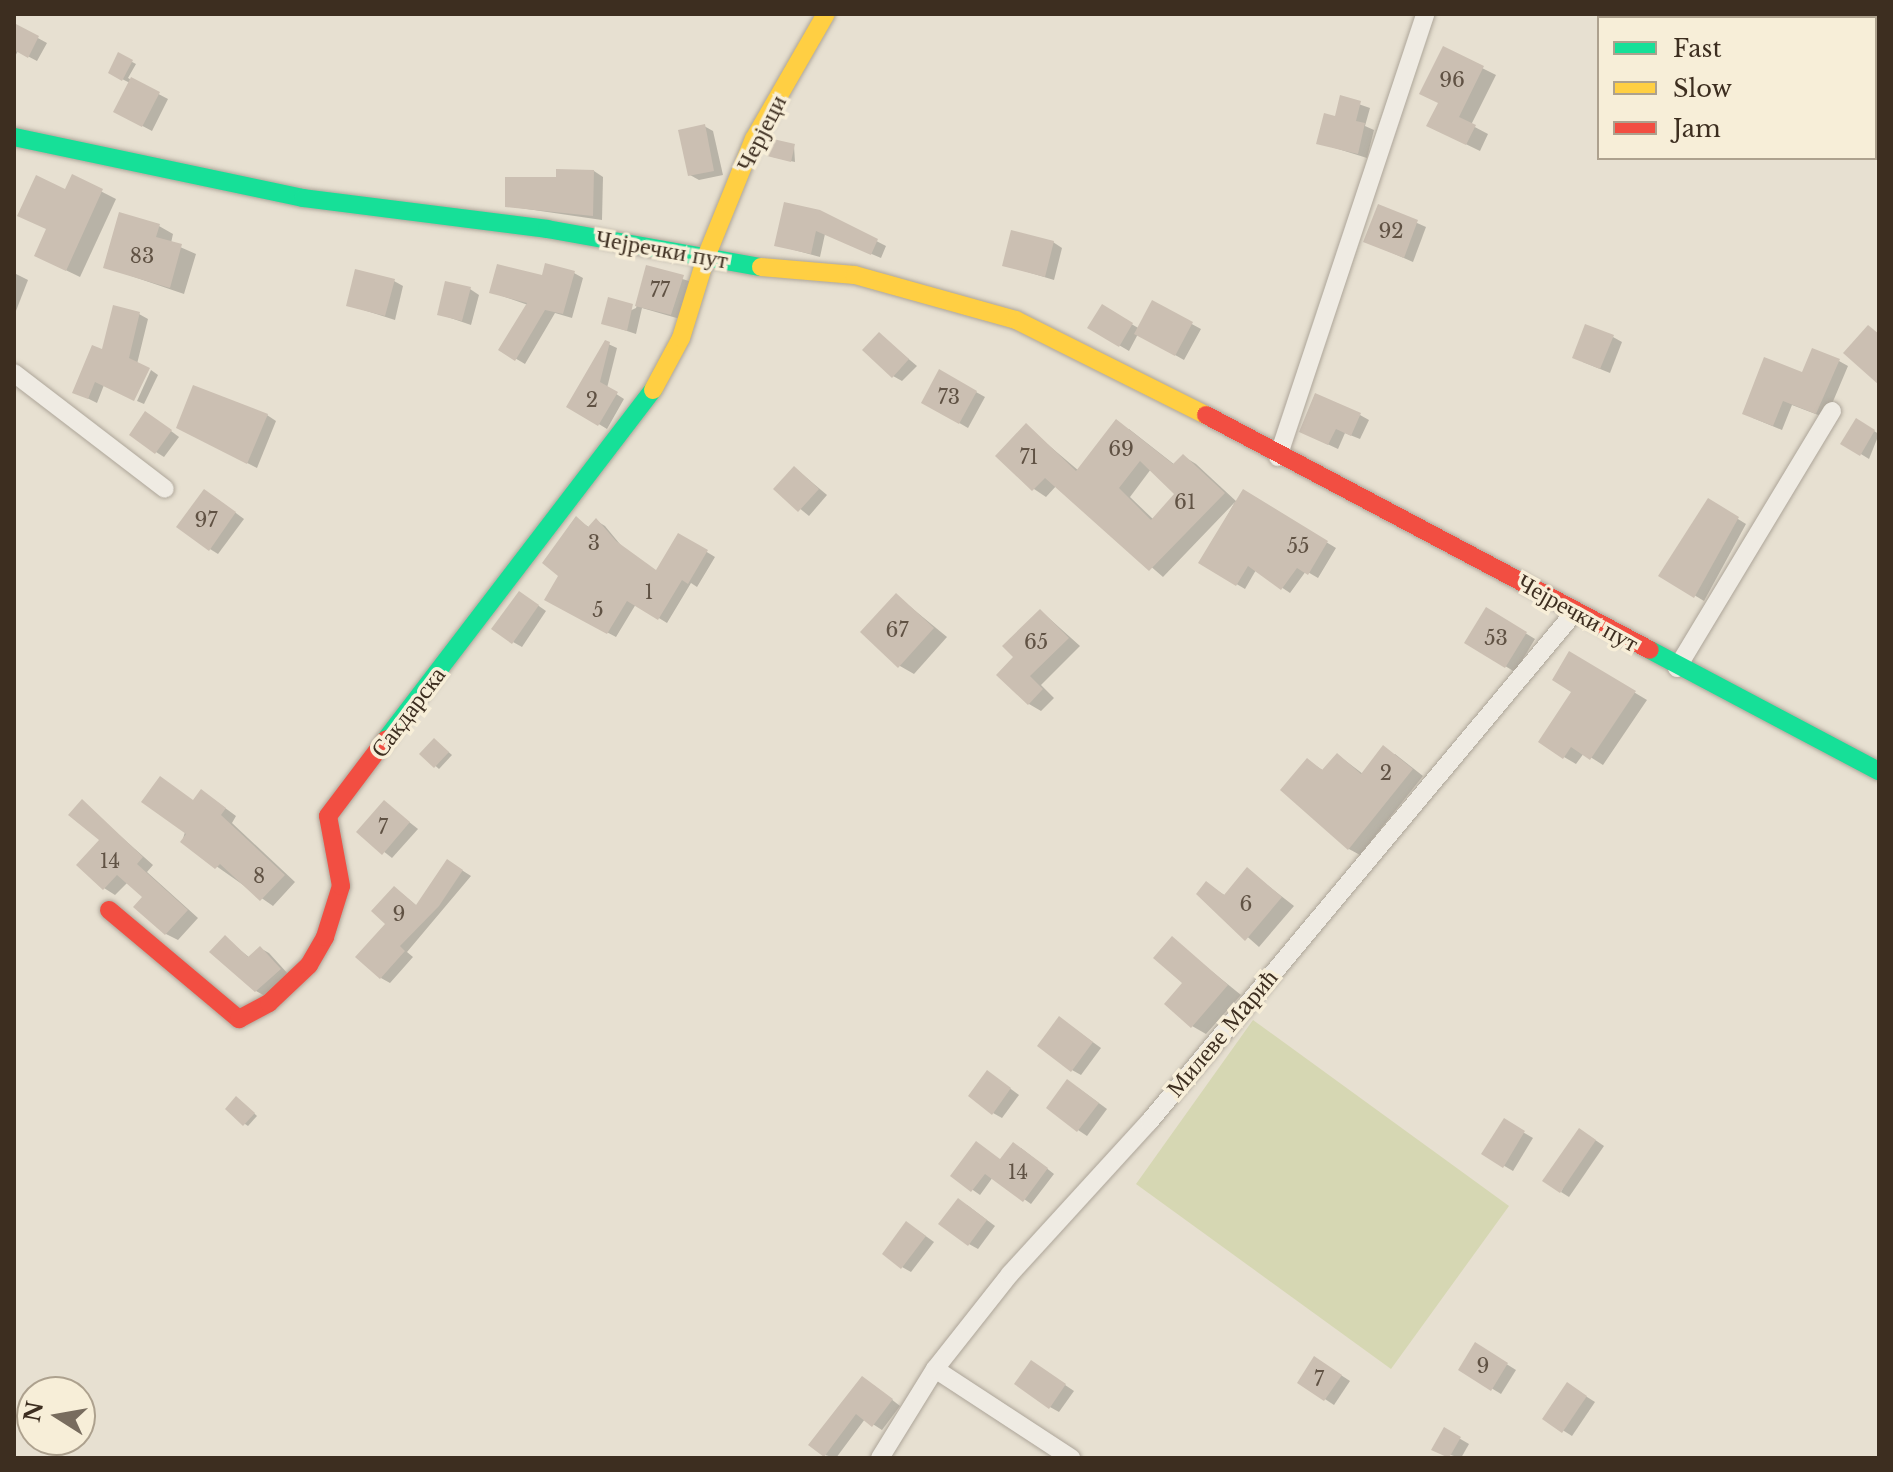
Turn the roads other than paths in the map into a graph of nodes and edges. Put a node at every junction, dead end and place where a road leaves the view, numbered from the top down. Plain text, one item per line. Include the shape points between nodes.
1 (826, 14) edge
2 (1425, 14) edge
3 (14, 137) edge
4 (706, 257) junction
5 (14, 373) edge
6 (1832, 411) dead end
7 (1278, 457) junction
8 (165, 489) dead end
9 (1574, 613) junction
10 (1677, 668) junction
11 (1879, 771) edge
12 (109, 910) dead end
13 (935, 1369) junction
14 (880, 1458) edge
15 (1071, 1458) edge

1 - 4 street, Черјеци via 754,139
2 - 7 street
3 - 4 street, Чејречки пут via 272,192 547,229
4 - 7 street, Чејречки пут via 791,272 855,275 1016,320 1114,366
4 - 12 street, Сакдарска via 681,338 654,388 328,816 341,886 325,937 290,987 239,1019
5 - 8 street
6 - 10 street
7 - 9 street, Чејречки пут
9 - 10 street, Чејречки пут
9 - 13 street, Милеве Мaрић
10 - 11 street, Чејречки пут
13 - 14 street, Милеве Мaрић
13 - 15 street

